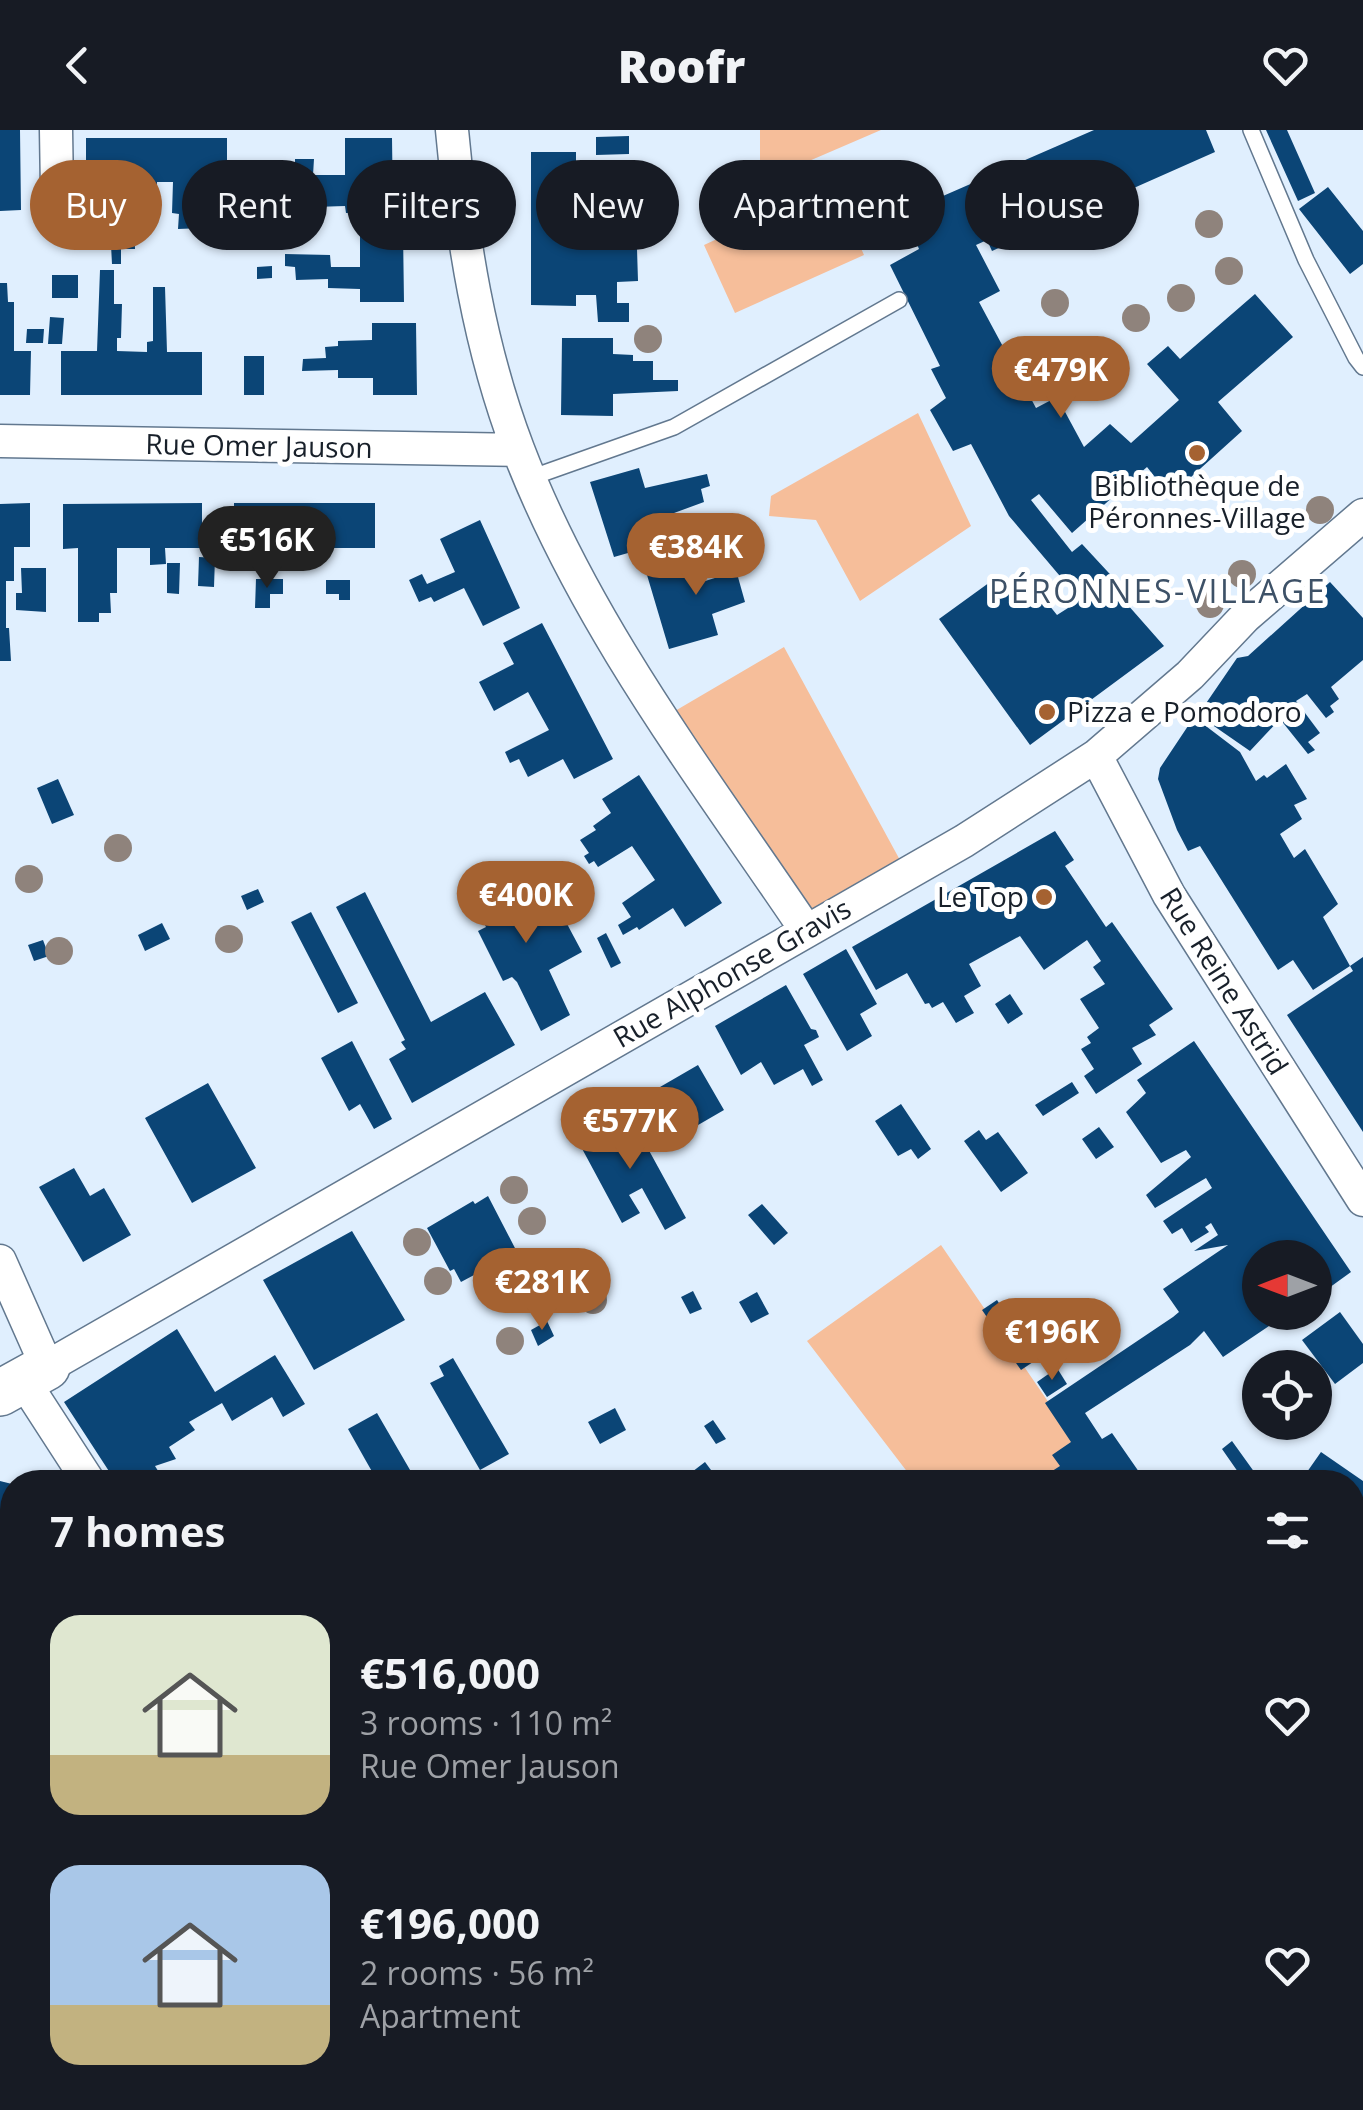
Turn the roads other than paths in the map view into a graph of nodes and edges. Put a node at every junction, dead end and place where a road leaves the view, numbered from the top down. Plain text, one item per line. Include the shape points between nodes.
1 (56, 130) edge
2 (452, 130) edge
3 (1250, 130) edge
4 (56, 160) edge
5 (899, 300) dead end
6 (1359, 362) edge
7 (0, 441) edge
8 (524, 464) junction
9 (1363, 515) edge
10 (1096, 756) junction
11 (806, 930) junction
12 (1363, 1200) edge
13 (0, 1261) edge
14 (23, 1380) edge
15 (80, 1470) edge

1 - 4 street
2 - 8 street via 476,306
3 - 6 lane
5 - 8 lane via 674,427
7 - 8 street, Rue Omer Jauson
8 - 11 street via 608,634
9 - 10 street, Rue Alphonse Gravis
10 - 11 street, Rue Alphonse Gravis
10 - 12 street, Rue Reine Astrid via 1169,895
11 - 14 street, Rue Alphonse Gravis
13 - 14 street
14 - 15 street

